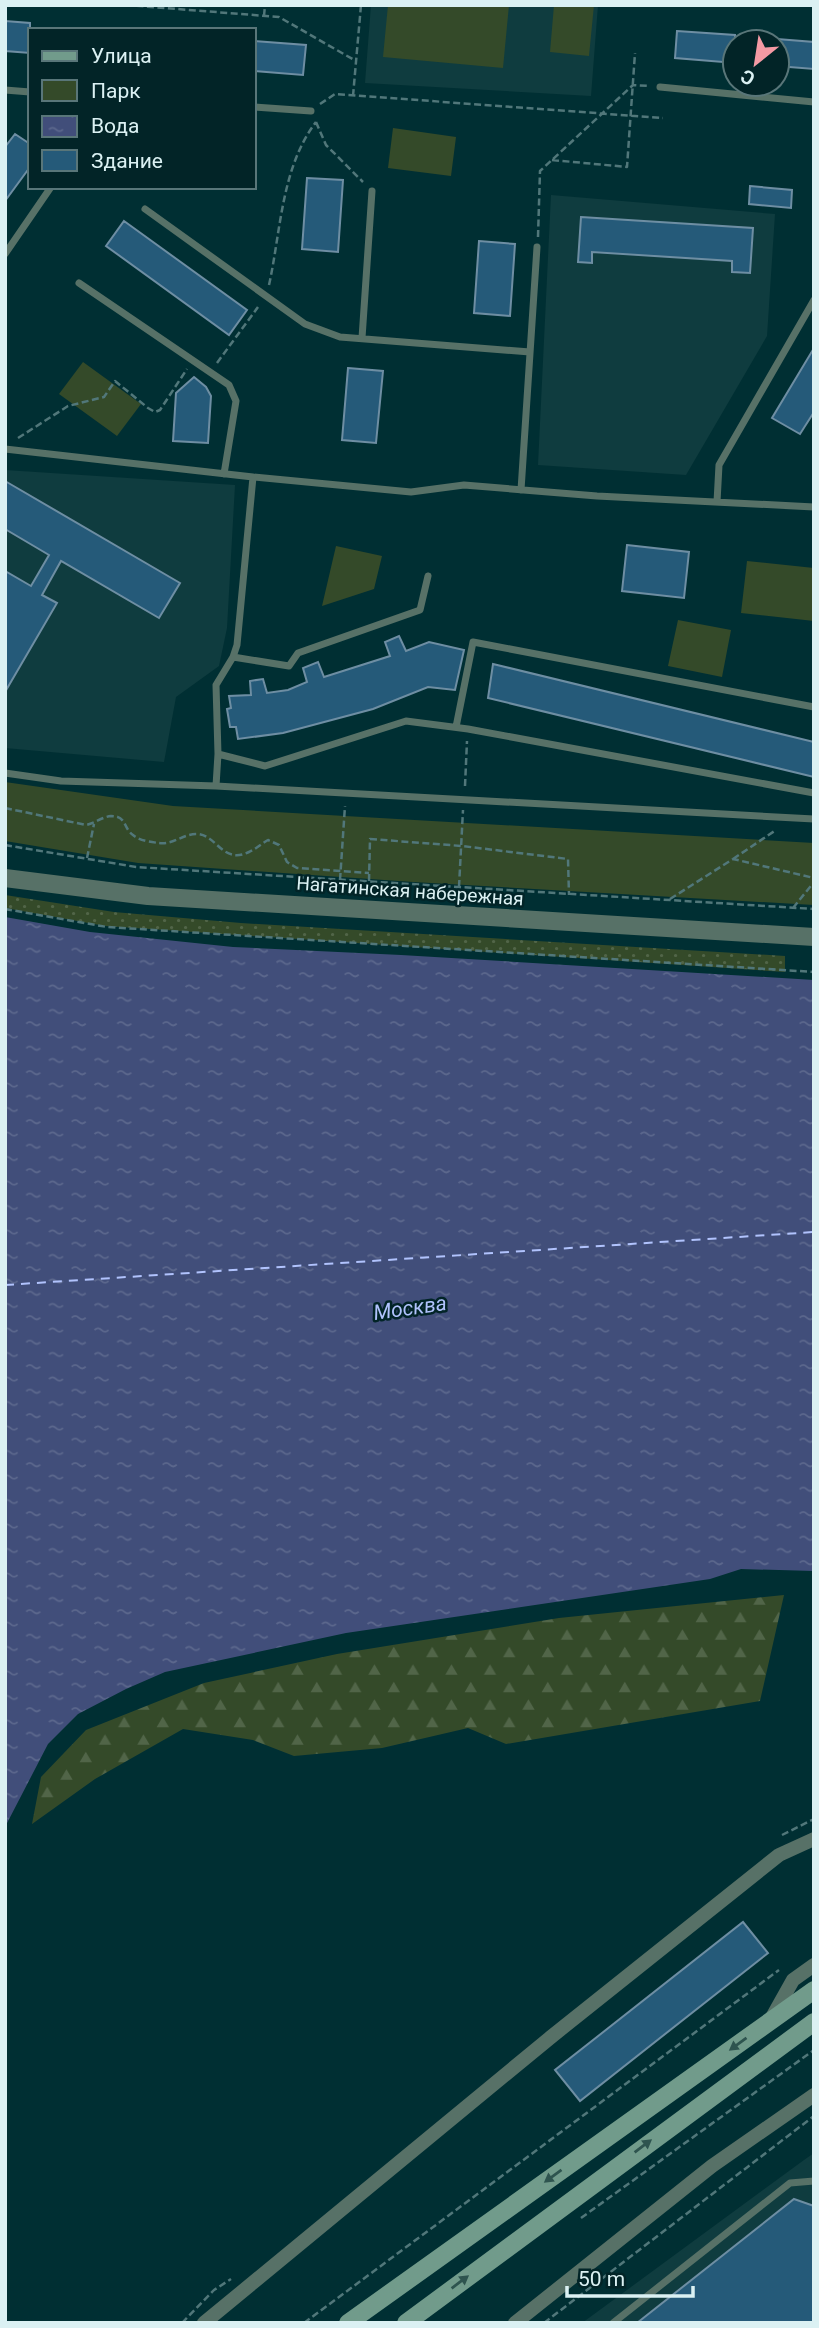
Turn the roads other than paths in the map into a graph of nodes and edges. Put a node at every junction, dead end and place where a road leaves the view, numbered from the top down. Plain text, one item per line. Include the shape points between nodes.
1 (660, 87) road end
2 (5, 90) edge
3 (28, 92) edge
4 (814, 102) edge
5 (256, 107) edge
6 (311, 111) road end
7 (50, 189) edge
8 (372, 191) road end
9 (145, 209) dead end
10 (537, 247) road end
11 (5, 254) edge
12 (79, 283) dead end
13 (814, 300) edge
14 (362, 338) junction
15 (530, 352) junction
16 (5, 449) edge
17 (224, 474) junction
18 (253, 477) junction
19 (521, 490) junction
20 (717, 502) junction
21 (814, 507) edge
22 (428, 576) dead end
23 (233, 657) junction
24 (814, 707) edge
25 (456, 727) junction
26 (218, 754) junction
27 (5, 773) edge
28 (216, 786) junction
29 (814, 793) edge
30 (814, 819) edge
31 (5, 878) edge
32 (814, 937) edge
33 (814, 1839) edge
34 (793, 1849) junction
35 (814, 1851) edge
36 (814, 1965) edge
37 (814, 1990) edge
38 (770, 2021) junction
39 (814, 2022) edge
40 (814, 2095) edge
41 (814, 2181) edge
42 (204, 2323) edge
43 (348, 2323) edge
44 (405, 2323) edge
45 (515, 2323) edge
46 (613, 2323) edge

1 - 4 lane
2 - 3 lane
5 - 6 lane
7 - 11 lane
8 - 14 lane
9 - 14 lane via 305,324 340,337
10 - 15 lane
12 - 17 lane via 229,385 236,401
13 - 20 lane via 719,465
14 - 15 lane
15 - 19 lane
16 - 17 lane
17 - 18 lane
18 - 19 lane via 411,492 464,485
18 - 23 lane
19 - 20 lane
20 - 21 lane
22 - 23 lane via 420,610 298,653 289,666
23 - 26 lane via 216,685
24 - 25 lane via 473,642
25 - 26 lane via 406,721 265,766
25 - 29 lane
26 - 28 lane
27 - 28 lane via 61,781
28 - 30 lane
31 - 32 street, Нагатинская набережная via 148,896
33 - 34 street
34 - 35 street
34 - 42 street via 779,1855 551,2037
36 - 38 street via 793,1980
37 - 38 main road
38 -> 43 main road
44 -> 39 main road
40 - 45 street via 712,2166
41 - 46 lane via 790,2183

